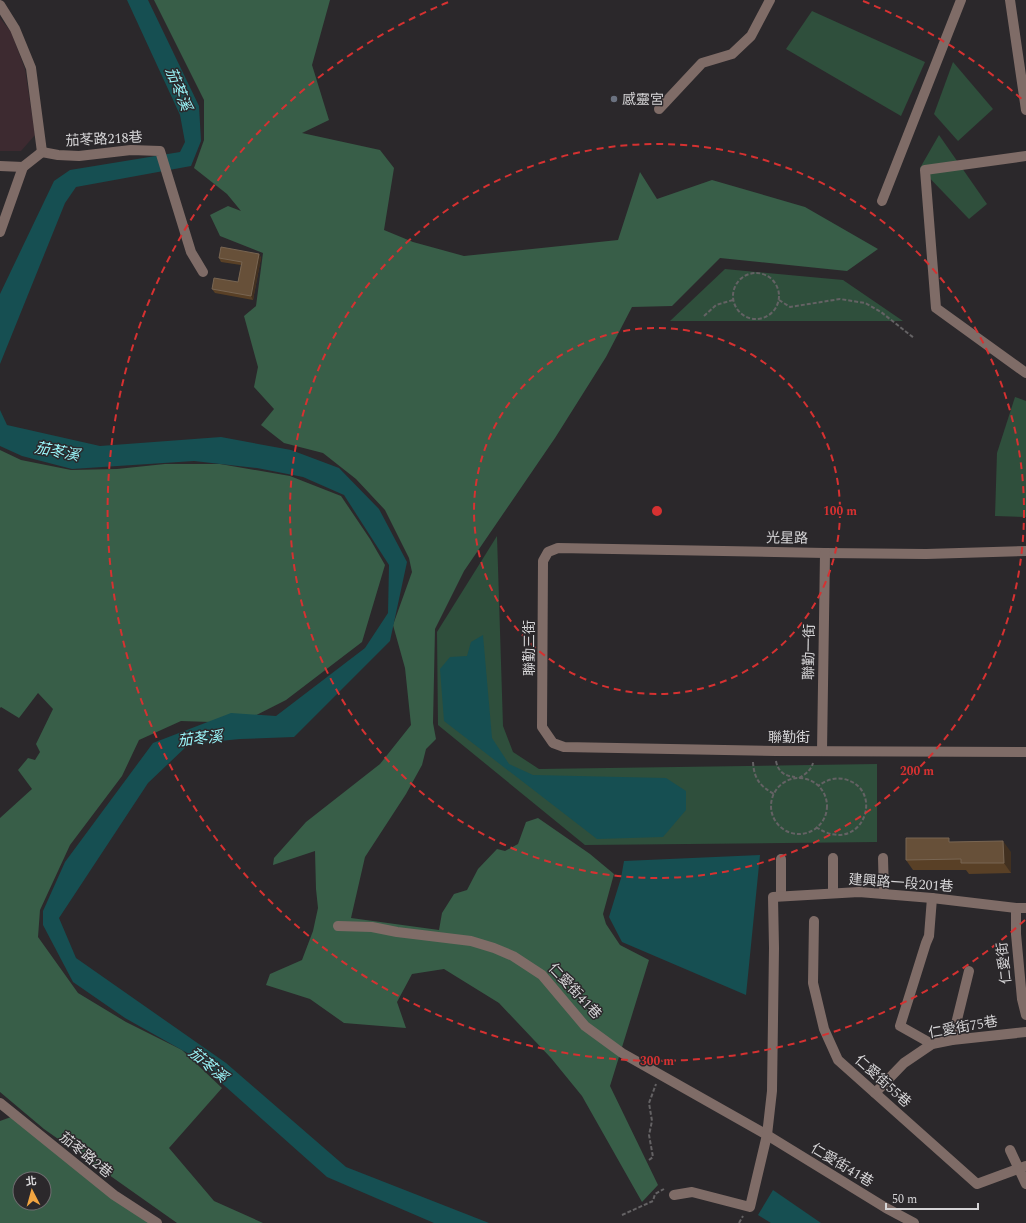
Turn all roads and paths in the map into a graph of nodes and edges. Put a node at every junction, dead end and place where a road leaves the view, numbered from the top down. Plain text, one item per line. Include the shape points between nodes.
1 (770, 0) edge
2 (961, 0) edge
3 (1010, 0) edge
4 (0, 5) edge
5 (659, 109) dead end
6 (1026, 110) edge
7 (42, 152) junction
8 (1026, 156) edge
9 (0, 166) edge
10 (23, 167) junction
11 (882, 201) dead end
12 (0, 232) edge
13 (203, 272) dead end
14 (733, 300) junction
15 (779, 300) junction
16 (704, 316) dead end
17 (914, 338) dead end
18 (1026, 373) edge
19 (1026, 551) edge
20 (548, 552) joint
21 (825, 553) junction
22 (553, 743) joint
23 (752, 751) junction
24 (776, 751) junction
25 (818, 751) junction
26 (1026, 752) edge
27 (799, 778) junction
28 (818, 786) junction
29 (774, 794) junction
30 (816, 827) junction
31 (833, 858) dead end
32 (883, 858) dead end
33 (781, 859) dead end
34 (833, 893) junction
35 (884, 894) junction
36 (777, 897) junction
37 (932, 898) junction
38 (1021, 908) edge
39 (814, 921) dead end
40 (338, 926) dead end
41 (969, 971) dead end
42 (1026, 1015) edge
43 (1026, 1032) edge
44 (952, 1040) junction
45 (932, 1044) junction
46 (660, 1073) junction
47 (875, 1093) junction
48 (0, 1103) edge
49 (767, 1135) junction
50 (1010, 1150) dead end
51 (649, 1160) dead end
52 (1023, 1168) edge
53 (1026, 1184) edge
54 (674, 1195) joint
55 (622, 1214) dead end
56 (157, 1223) edge
57 (914, 1223) edge

1 - 5 street via 751,36 732,54 702,63
2 - 11 street
3 - 6 street
4 - 7 street via 15,29 31,68
7 - 10 street
7 - 13 street, 茄苳路218巷 via 72,156 131,150 160,152 191,252
8 - 18 street via 924,170 936,308
9 - 10 street
10 - 12 street
14 - 15 path via 741,314 755,319 769,315 775,310
14 - 15 path via 735,285 747,274 755,272 763,273 776,282
14 - 16 path via 716,305
15 - 17 path via 790,307 840,299 865,303
19 - 21 street, 光星路 via 926,554
20 - 21 street, 光星路 via 558,548
20 - 22 street, 聯勤三街 via 544,561 542,727
21 - 25 street, 聯勤一街
22 - 23 street, 聯勤街 via 564,748
23 - 24 street, 聯勤街
23 - 29 path via 758,781
24 - 25 street, 聯勤街
24 - 27 path via 776,763 780,772 788,777
25 - 26 street, 聯勤街
25 - 27 path via 812,768
27 - 28 path via 808,779
27 - 29 path via 790,779 782,784
28 - 30 path via 826,798 827,807 825,816
28 - 30 path via 831,779 849,780 863,792 866,810 864,819 851,832 832,835
29 - 30 path via 771,807 778,824 795,833 804,833
31 - 34 street
32 - 35 street
33 - 36 street
34 - 35 street, 建興路一段201巷
34 - 36 street, 建興路一段201巷
35 - 37 street, 建興路一段201巷
36 - 49 street via 772,1091
37 - 38 street, 建興路一段201巷
37 - 45 street via 929,936 900,1026
38 - 42 street, 仁愛街 via 1016,934 1022,999
39 - 47 street, 仁愛街55巷 via 813,983 824,1029 838,1060
40 - 46 street, 仁愛街41巷 via 372,926 397,932 471,941 513,956 542,974 585,1026 622,1053
41 - 44 street
43 - 44 street, 仁愛街75巷
44 - 45 street, 仁愛街75巷
45 - 47 street, 仁愛街75巷 via 904,1063
46 - 49 street, 仁愛街41巷
46 - 51 path via 649,1103 652,1120 649,1135 653,1157
47 - 52 street, 仁愛街55巷 via 977,1184
48 - 56 street, 茄苳路2巷 via 114,1196
49 - 54 street via 750,1207 692,1192
49 - 57 street, 仁愛街41巷
50 - 52 street
52 - 53 street
54 - 55 path via 667,1188 655,1194 653,1201

